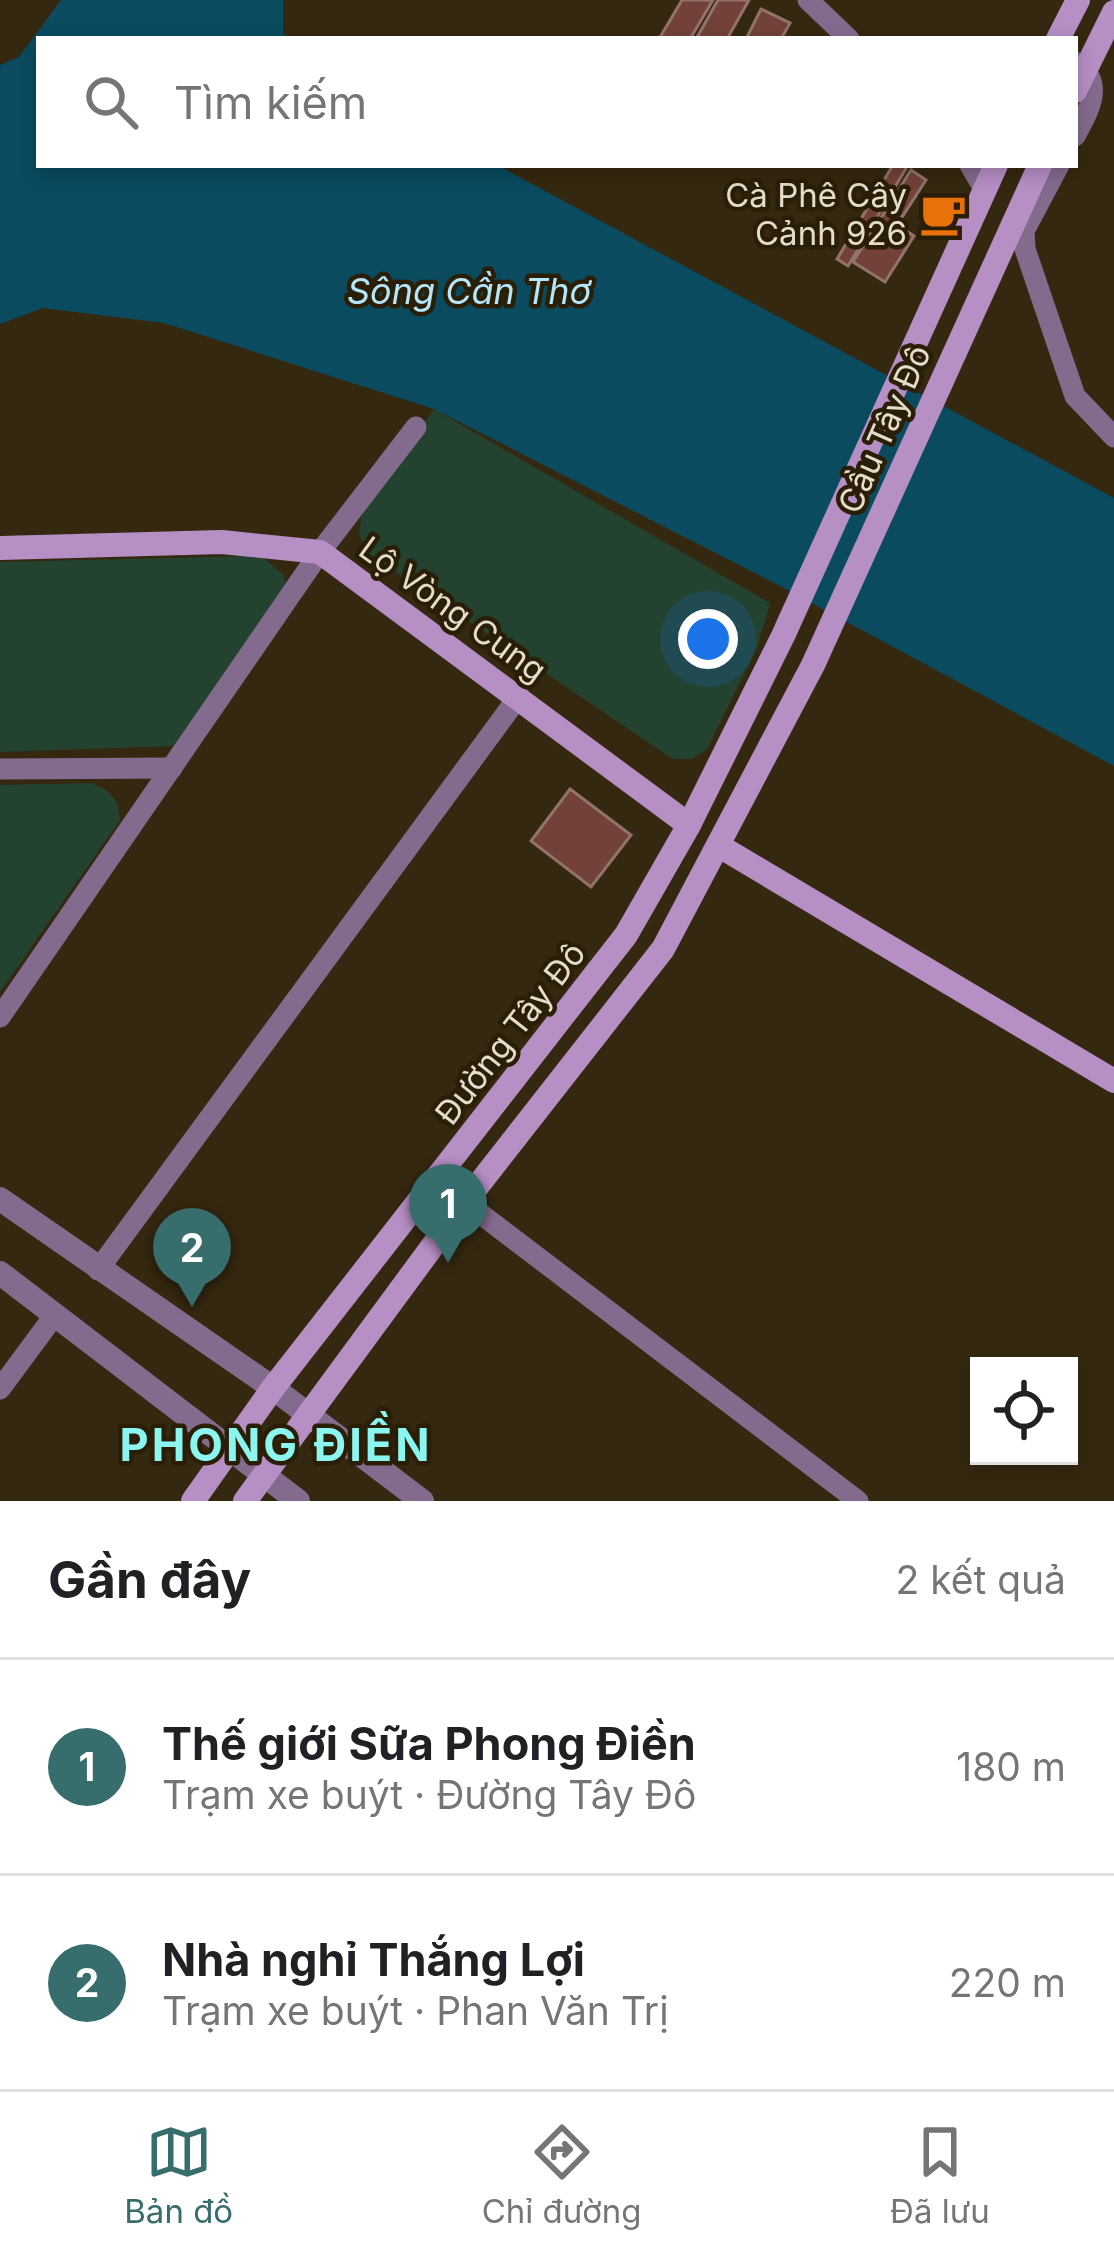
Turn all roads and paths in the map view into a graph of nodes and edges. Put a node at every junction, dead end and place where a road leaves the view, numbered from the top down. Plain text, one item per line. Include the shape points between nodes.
1 (808, 0) edge
2 (1078, 0) edge
3 (1114, 12) edge
4 (846, 36) edge
5 (1060, 36) edge
6 (1078, 74) edge
7 (1078, 130) edge
8 (971, 168) edge
9 (995, 168) edge
10 (1039, 168) edge
11 (1058, 168) edge
12 (981, 198) junction
13 (416, 427) dead end
14 (1114, 437) edge
15 (0, 548) edge
16 (320, 552) junction
17 (518, 696) junction
18 (172, 768) junction
19 (0, 769) edge
20 (689, 825) junction
21 (721, 847) junction
22 (0, 1018) edge
23 (1114, 1081) edge
24 (0, 1199) edge
25 (465, 1202) junction
26 (98, 1270) junction
27 (0, 1273) edge
28 (54, 1316) junction
29 (273, 1388) junction
30 (0, 1389) edge
31 (308, 1414) junction
32 (232, 1448) junction
33 (263, 1476) junction
34 (193, 1501) edge
35 (245, 1501) edge
36 (298, 1501) edge
37 (422, 1501) edge
38 (858, 1501) edge

1 - 4 street
2 - 5 main road
3 - 6 main road
6 - 7 street via 1093,102
8 - 12 street
9 - 12 main road, Cầu Tây Đô
10 - 21 main road, Cầu Tây Đô via 813,665
11 - 14 street via 1024,231 1025,249 1075,396
12 - 20 main road, Cầu Tây Đô
13 - 16 street
15 - 16 main road, Lộ Vòng Cung via 222,542
16 - 17 main road, Lộ Vòng Cung
16 - 18 street
17 - 20 main road, Lộ Vòng Cung
17 - 26 street
18 - 19 street
18 - 22 street
20 - 29 main road, Đường Tây Đô via 573,1010
21 - 23 main road
21 - 25 main road, Đường Tây Đô via 663,949
24 - 26 street
25 - 31 main road, Đường Tây Đô
25 - 38 street
26 - 29 street
27 - 28 street
28 - 30 street
28 - 32 street
29 - 31 street
29 - 32 main road, Đường Tây Đô
31 - 33 main road, Đường Tây Đô
31 - 37 street
32 - 33 street
32 - 34 main road, Đường Tây Đô
33 - 35 main road, Đường Tây Đô
33 - 36 street

